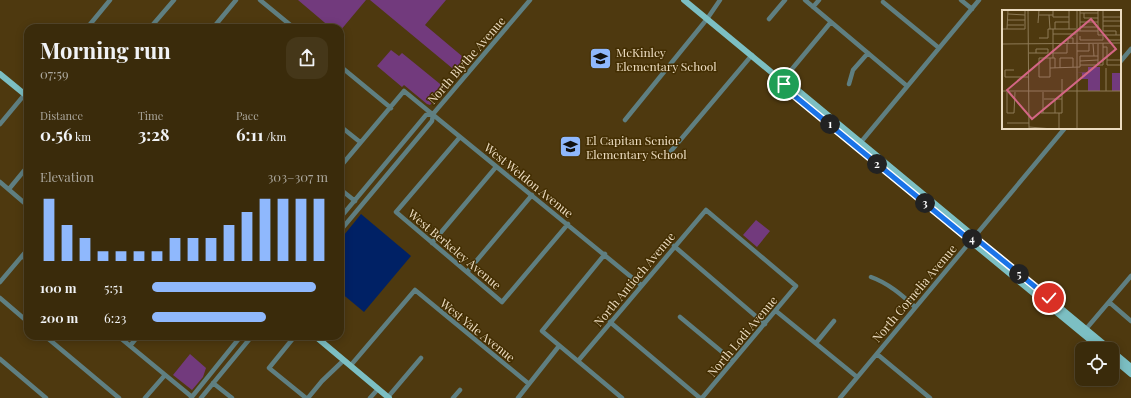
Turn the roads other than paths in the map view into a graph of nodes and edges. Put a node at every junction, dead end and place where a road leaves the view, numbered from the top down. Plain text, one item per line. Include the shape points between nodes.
1 (102, 0) edge
2 (174, 0) edge
3 (236, 0) edge
4 (260, 0) edge
5 (530, 0) edge
6 (684, 0) edge
7 (720, 0) edge
8 (785, 0) edge
9 (805, 0) edge
10 (819, 0) edge
11 (961, 0) edge
12 (979, 0) edge
13 (109, 2) edge
14 (883, 2) dead end
15 (813, 7) junction
16 (972, 9) junction
17 (707, 19) junction
18 (769, 19) dead end
19 (831, 22) junction
20 (90, 24) edge
21 (153, 24) edge
22 (219, 24) edge
23 (289, 24) edge
24 (939, 48) junction
25 (1131, 49) edge
26 (868, 53) junction
27 (752, 56) junction
28 (1121, 61) edge
29 (344, 69) edge
30 (0, 74) edge
31 (782, 81) junction
32 (849, 84) dead end
33 (907, 86) junction
34 (24, 94) edge
35 (24, 98) edge
36 (391, 108) junction
37 (433, 114) junction
38 (625, 120) dead end
39 (1, 122) edge
40 (344, 129) edge
41 (1064, 129) edge
42 (460, 137) junction
43 (360, 142) junction
44 (861, 142) junction
45 (671, 151) dead end
46 (344, 162) edge
47 (496, 167) junction
48 (24, 171) edge
49 (0, 182) edge
50 (9, 189) junction
51 (344, 192) edge
52 (532, 195) junction
53 (354, 201) junction
54 (24, 202) edge
55 (344, 213) edge
56 (568, 224) junction
57 (344, 226) edge
58 (972, 239) junction
59 (432, 243) junction
60 (674, 246) junction
61 (24, 254) edge
62 (605, 254) junction
63 (22, 256) joint
64 (468, 272) junction
65 (1131, 276) edge
66 (871, 277) dead end
67 (0, 282) edge
68 (641, 285) junction
69 (796, 286) joint
70 (0, 298) edge
71 (1109, 302) junction
72 (915, 307) junction
73 (776, 310) junction
74 (680, 317) dead end
75 (24, 319) edge
76 (834, 321) dead end
77 (1131, 321) edge
78 (610, 322) junction
79 (765, 324) junction
80 (1086, 329) junction
81 (50, 340) edge
82 (123, 340) edge
83 (135, 340) edge
84 (238, 340) edge
85 (249, 340) edge
86 (292, 340) edge
87 (320, 340) edge
88 (816, 342) junction
89 (1093, 342) edge
90 (1101, 342) edge
91 (130, 346) junction
92 (559, 346) junction
93 (877, 354) junction
94 (1119, 357) edge
95 (421, 358) dead end
96 (0, 359) edge
97 (344, 360) junction
98 (1119, 360) edge
99 (578, 361) junction
100 (733, 361) junction
101 (1119, 364) edge
102 (351, 365) junction
103 (1131, 367) edge
104 (1131, 370) edge
105 (1131, 374) edge
106 (165, 375) junction
107 (857, 377) junction
108 (213, 383) junction
109 (529, 384) junction
110 (378, 389) junction
111 (460, 390) dead end
112 (191, 397) edge
113 (388, 397) edge
114 (46, 398) edge
115 (119, 398) edge
116 (145, 398) edge
117 (201, 398) edge
118 (232, 398) edge
119 (307, 398) edge
120 (370, 398) edge
121 (453, 398) edge
122 (518, 398) edge
123 (622, 398) edge
124 (701, 398) edge
125 (840, 398) edge
126 (930, 398) edge

1 - 13 street
2 - 21 street
3 - 22 street
4 - 23 street
5 - 37 street, North Blythe Avenue
6 - 17 main road
7 - 17 street
8 - 18 street
9 - 15 street
10 - 15 street
11 - 16 street
12 - 16 street
13 - 20 street
14 - 24 street
15 - 19 street
16 - 24 street
17 - 27 main road
17 - 38 street
19 - 26 street
19 - 31 street
24 - 33 street
25 - 28 street
26 - 32 street via 853,70
26 - 33 street
27 - 31 main road
27 - 45 street
29 - 36 street
30 - 34 main road
31 - 44 main road via 788,82
31 - 58 main road via 785,88
33 - 44 street
35 - 39 street
36 - 37 street, West Weldon Avenue via 404,91
36 - 43 street
37 - 42 street, West Weldon Avenue
37 - 53 street, North Blythe Avenue via 426,115
37 - 57 street, North Blythe Avenue via 432,121
40 - 43 street
41 - 58 street, North Cornelia Avenue
42 - 47 street, West Weldon Avenue
42 - 59 street, West Berkeley Avenue via 396,212
43 - 46 street
44 - 58 main road
47 - 52 street, West Weldon Avenue
47 - 59 street
48 - 50 street
49 - 50 street
50 - 54 street
51 - 53 street
52 - 56 street, West Weldon Avenue
52 - 64 street
53 - 55 street, North Blythe Avenue
56 - 62 street, West Weldon Avenue
56 - 64 street, West Berkeley Avenue via 502,302
58 - 72 street, North Cornelia Avenue
58 - 80 main road
58 - 89 main road
59 - 64 street, West Berkeley Avenue
60 - 68 street, North Antioch Avenue
60 - 69 street, North Antioch Avenue via 706,210
60 - 79 street
61 - 63 street
62 - 68 street, West Weldon Avenue
62 - 92 street via 542,331
63 - 67 street
65 - 71 street
66 - 72 street via 894,289
68 - 78 street, North Antioch Avenue
69 - 73 street, North Lodi Avenue
70 - 75 street
71 - 77 street
71 - 80 street
72 - 93 street, North Cornelia Avenue
73 - 79 street, North Lodi Avenue
73 - 88 street
74 - 100 street
76 - 88 street
78 - 99 street, North Antioch Avenue
78 - 124 street
79 - 100 street, North Lodi Avenue
80 - 90 main road
81 - 115 street
82 - 91 street
83 - 91 street
84 - 112 street
85 - 108 street
86 - 119 street via 269,368
87 - 97 main road
88 - 107 street
91 - 106 street
92 - 99 street
92 - 109 street
93 - 107 street, North Cornelia Avenue
93 - 126 street
94 - 103 main road
95 - 113 street
96 - 114 street
97 - 102 main road
97 - 119 street
98 - 104 main road
99 - 123 street
100 - 124 street, North Lodi Avenue
101 - 105 main road
102 - 109 street, West Yale Avenue via 415,290
102 - 110 main road
106 - 112 street
106 - 116 street
107 - 125 street, North Cornelia Avenue
108 - 117 street
108 - 118 street
109 - 122 street
110 - 113 main road
110 - 120 street
111 - 121 street

